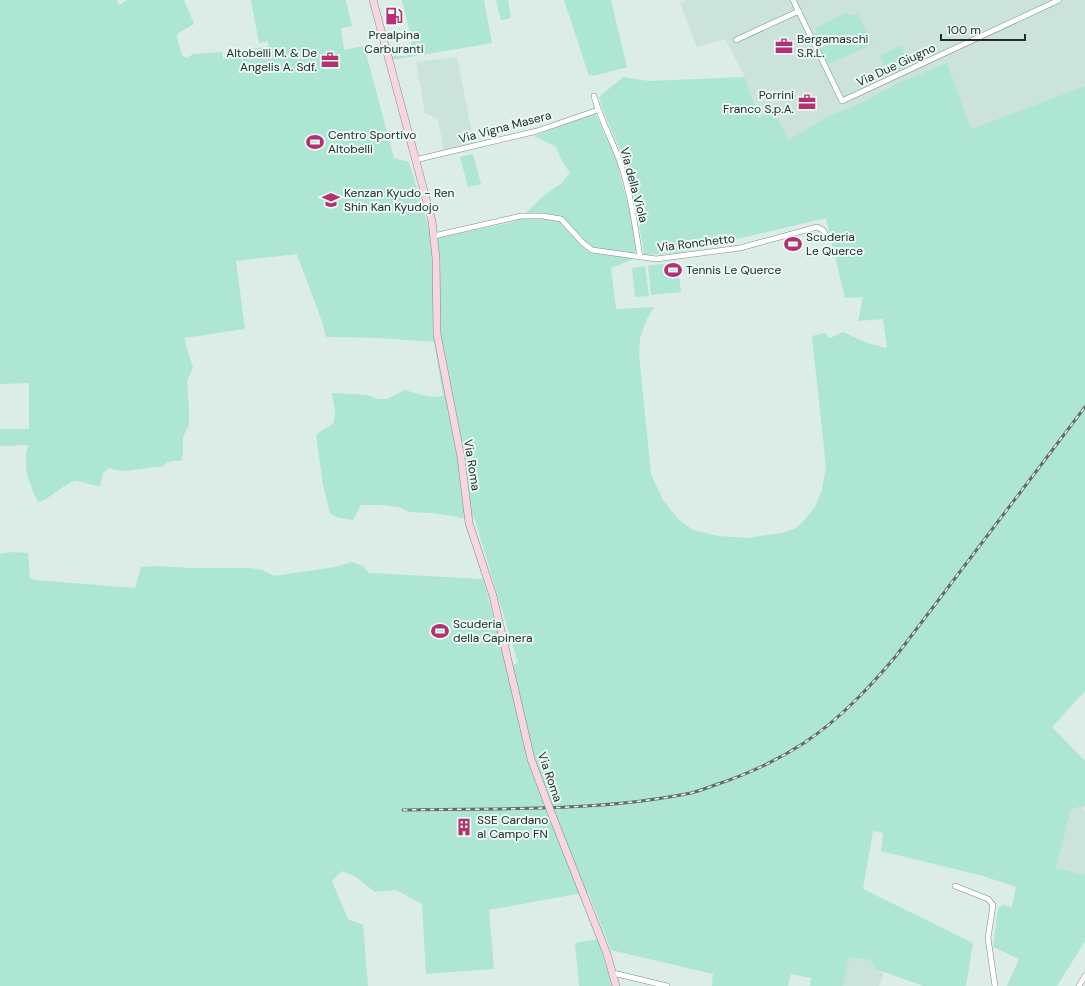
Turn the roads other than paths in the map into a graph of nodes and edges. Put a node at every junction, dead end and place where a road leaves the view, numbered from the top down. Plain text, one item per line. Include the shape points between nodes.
1 (373, 0) edge
2 (793, 0) edge
3 (1059, 0) edge
4 (799, 11) junction
5 (736, 40) dead end
6 (594, 96) dead end
7 (598, 110) junction
8 (416, 160) junction
9 (826, 235) dead end
10 (434, 236) junction
11 (640, 258) junction
12 (955, 886) dead end
13 (613, 973) junction
14 (1085, 976) edge
15 (616, 986) edge
16 (667, 986) edge
17 (995, 986) edge
18 (1079, 986) edge

1 - 8 street, Via Roma
2 - 4 street, Via Due Giugno
3 - 4 street, Via Due Giugno via 842,100
4 - 5 street
6 - 7 street, Via della Viola
7 - 8 street, Via Vigna Masera via 537,131
7 - 11 street, Via della Viola via 619,159
8 - 10 street, Via Roma
9 - 11 street, Via Ronchetto via 817,227 740,248 656,259
10 - 11 street, Via Ronchetto via 521,216 543,216 561,219 592,250
10 - 13 street, Via Roma, bridge via 437,334 461,457 469,523 493,596 531,759
12 - 17 street via 988,900 993,905 988,938
13 - 15 street, Via Roma
13 - 16 street
14 - 18 street

